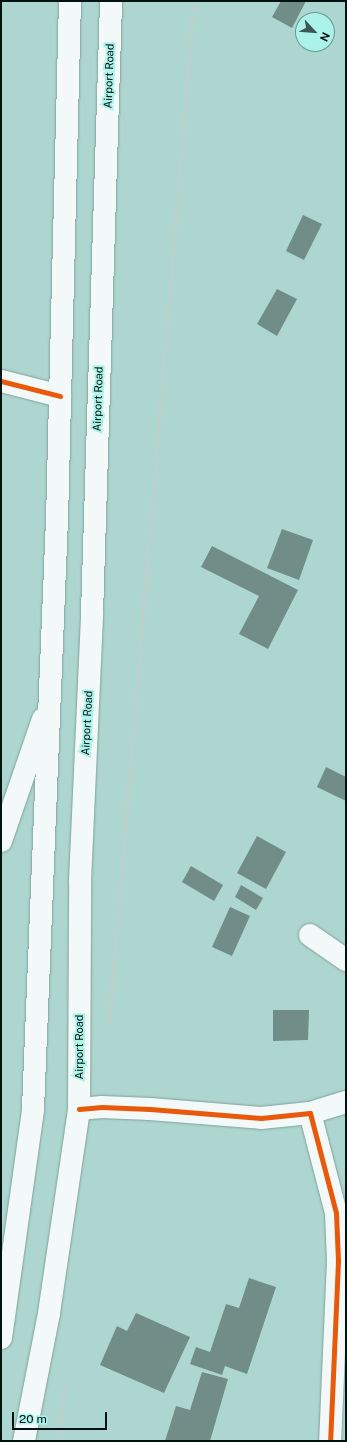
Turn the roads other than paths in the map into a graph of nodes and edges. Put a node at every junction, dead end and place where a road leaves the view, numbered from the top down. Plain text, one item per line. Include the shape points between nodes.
1 (70, 1) edge
2 (111, 1) edge
3 (1, 381) edge
4 (60, 396) junction
5 (51, 695) junction
6 (1, 841) edge
7 (310, 935) dead end
8 (346, 960) edge
9 (346, 1102) edge
10 (79, 1109) junction
11 (310, 1113) junction
12 (1, 1338) edge
13 (24, 1441) edge
14 (330, 1441) edge

1 - 4 main road
2 - 10 main road, Airport Road via 92,606 80,880
3 - 4 main road
4 - 5 main road
5 - 6 main road
5 - 12 main road via 33,1109
7 - 8 main road
9 - 11 main road
10 - 11 main road via 150,1109 261,1118
10 - 13 main road, Airport Road via 49,1313
11 - 14 main road via 336,1213 338,1261

